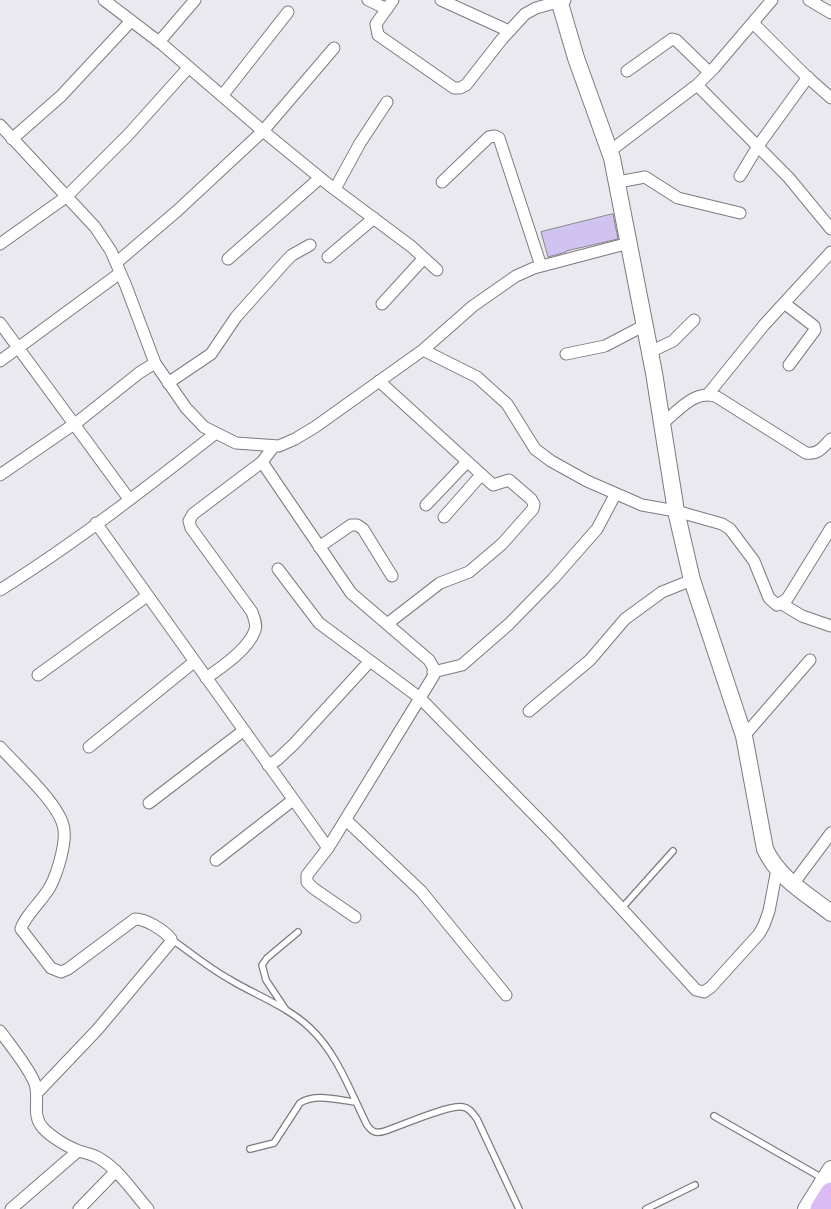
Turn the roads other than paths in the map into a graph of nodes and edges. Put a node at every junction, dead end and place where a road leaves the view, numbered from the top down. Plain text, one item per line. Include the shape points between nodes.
1 (104, 0) edge
2 (195, 0) edge
3 (368, 0) edge
4 (441, 0) edge
5 (772, 0) edge
6 (809, 0) edge
7 (561, 1) edge
8 (390, 4) edge
9 (288, 12) dead end
10 (831, 13) edge
11 (131, 21) junction
12 (753, 23) junction
13 (509, 32) junction
14 (159, 42) junction
15 (334, 48) dead end
16 (189, 67) junction
17 (627, 71) dead end
18 (709, 72) junction
19 (808, 77) junction
20 (697, 84) junction
21 (222, 96) junction
22 (831, 98) edge
23 (387, 102) dead end
24 (262, 131) junction
25 (4, 133) edge
26 (758, 146) junction
27 (610, 151) junction
28 (740, 176) dead end
29 (320, 178) junction
30 (442, 182) dead end
31 (618, 182) junction
32 (335, 189) junction
33 (66, 197) junction
34 (740, 213) dead end
35 (374, 218) junction
36 (831, 229) edge
37 (629, 243) junction
38 (0, 244) edge
39 (310, 245) dead end
40 (831, 252) edge
41 (328, 257) dead end
42 (424, 258) junction
43 (228, 259) dead end
44 (541, 266) junction
45 (118, 268) junction
46 (437, 270) dead end
47 (784, 303) junction
48 (382, 304) dead end
49 (694, 320) dead end
50 (0, 323) edge
51 (645, 325) junction
52 (17, 347) junction
53 (423, 350) junction
54 (650, 352) junction
55 (566, 354) dead end
56 (0, 361) edge
57 (155, 363) junction
58 (789, 365) dead end
59 (379, 381) junction
60 (168, 383) junction
61 (709, 393) junction
62 (74, 424) junction
63 (662, 424) junction
64 (216, 433) junction
65 (831, 439) edge
66 (274, 446) junction
67 (262, 462) junction
68 (467, 462) junction
69 (0, 475) edge
70 (481, 475) junction
71 (615, 495) junction
72 (129, 499) junction
73 (426, 505) dead end
74 (676, 511) junction
75 (444, 517) dead end
76 (96, 524) junction
77 (831, 528) edge
78 (319, 547) junction
79 (278, 569) dead end
80 (392, 576) dead end
81 (692, 580) junction
82 (0, 590) edge
83 (147, 596) junction
84 (782, 604) junction
85 (387, 624) junction
86 (831, 626) edge
87 (810, 660) dead end
88 (370, 661) junction
89 (194, 662) junction
90 (433, 672) junction
91 (38, 675) dead end
92 (206, 678) junction
93 (420, 698) junction
94 (529, 712) dead end
95 (243, 732) junction
96 (744, 736) junction
97 (0, 747) edge
98 (89, 748) dead end
99 (268, 765) junction
100 (293, 800) junction
101 (149, 803) dead end
102 (346, 820) junction
103 (831, 833) edge
104 (328, 848) junction
105 (673, 851) dead end
106 (216, 860) dead end
107 (777, 869) junction
108 (794, 884) junction
109 (621, 909) junction
110 (831, 912) edge
111 (355, 917) dead end
112 (298, 932) dead end
113 (172, 939) junction
114 (506, 995) dead end
115 (287, 1012) junction
116 (0, 1031) edge
117 (37, 1093) junction
118 (355, 1102) junction
119 (714, 1116) dead end
120 (250, 1149) dead end
121 (78, 1151) junction
122 (116, 1171) junction
123 (829, 1180) edge
124 (695, 1185) dead end
125 (142, 1207) edge
126 (11, 1209) edge
127 (79, 1209) edge
128 (519, 1209) edge
129 (646, 1209) edge
130 (806, 1209) edge
131 (821, 1209) edge

1 - 11 street
2 - 14 street
3 - 8 street
4 - 13 street
5 - 12 street
6 - 10 street
7 - 13 street via 530,10
7 - 27 street via 576,58
8 - 13 street via 376,24 378,35 454,88 466,85
9 - 21 street
11 - 14 street
11 - 25 street via 61,96
12 - 18 street
12 - 19 street
14 - 16 street
15 - 24 street
16 - 21 street
16 - 33 street via 128,135
17 - 18 street via 672,39
18 - 20 street
19 - 22 street
19 - 26 street
20 - 26 street
20 - 27 street
21 - 24 street
23 - 32 street via 357,148
24 - 29 street
24 - 45 street
25 - 33 street
26 - 28 street
26 - 36 street via 789,178
27 - 31 street
29 - 32 street
29 - 43 street
30 - 44 street via 489,137 499,138
31 - 34 street via 645,176 678,198
31 - 37 street
32 - 35 street
33 - 38 street
33 - 45 street via 95,227
35 - 41 street
35 - 42 street
37 - 44 street
37 - 51 street
39 - 60 street via 286,261 236,317 211,354
40 - 47 street
42 - 46 street
42 - 48 street
44 - 53 street via 502,284
45 - 52 street
45 - 57 street
47 - 58 street via 816,330
47 - 61 street
49 - 54 street via 673,340
50 - 52 street
51 - 54 street
51 - 55 street via 605,346
52 - 56 street
52 - 62 street
53 - 59 street
53 - 71 street via 477,377 507,404 527,438 542,455
54 - 63 street
57 - 60 street
57 - 62 street
59 - 66 street via 315,427 295,439
59 - 68 street
60 - 64 street via 204,427
61 - 63 street via 693,398
61 - 65 street via 806,453 818,452
62 - 69 street
62 - 72 street
63 - 74 street
64 - 66 street via 236,443
64 - 72 street
66 - 67 street
67 - 78 street
67 - 92 street via 193,514 189,521 191,528 252,612 256,622 255,631 240,652
68 - 70 street
68 - 73 street
70 - 75 street
70 - 85 street via 493,485 509,480 531,499 533,508 502,544 469,572 440,583
71 - 74 street via 642,505
71 - 90 street via 596,529 553,579 509,624 462,665
72 - 76 street
74 - 81 street
74 - 84 street via 722,524 730,529 754,562 769,598 777,605
76 - 82 street
76 - 83 street
77 - 84 street
78 - 80 street via 351,525 357,525 363,529
78 - 85 street via 352,593
79 - 88 street via 319,623
81 - 94 street via 662,592 625,619 590,660
81 - 96 street
83 - 89 street
83 - 91 street
84 - 86 street via 802,616
85 - 90 street via 429,660
87 - 96 street
88 - 93 street
88 - 99 street via 294,744
89 - 92 street
89 - 98 street
90 - 93 street via 434,675
92 - 95 street
93 - 102 street
93 - 109 street via 556,837
95 - 99 street
95 - 101 street
96 - 107 street via 762,838 770,860
97 - 113 street via 51,803 64,826 64,843 51,885 34,911 23,922 21,930 51,968 61,972 68,969 135,919 141,919 168,934
99 - 100 street
100 - 104 street
100 - 106 street
102 - 104 street
102 - 114 street via 421,891
103 - 108 street
104 - 111 street via 307,875 307,882
105 - 109 lane
107 - 108 street
107 - 109 street via 769,911 759,934 704,992 688,984
108 - 110 street
112 - 115 lane via 262,965 266,980
113 - 115 lane via 228,979
113 - 117 street via 105,1020
115 - 118 lane via 311,1028 320,1039
116 - 117 street via 33,1078
117 - 121 street via 36,1113 42,1127
118 - 120 lane via 313,1098 306,1100 300,1103 274,1143
118 - 128 lane via 367,1125 378,1133 450,1108 465,1107 477,1119
119 - 123 lane
121 - 122 street via 96,1156
121 - 126 street
122 - 125 street
122 - 127 street
123 - 130 street
123 - 131 highway
124 - 129 lane

